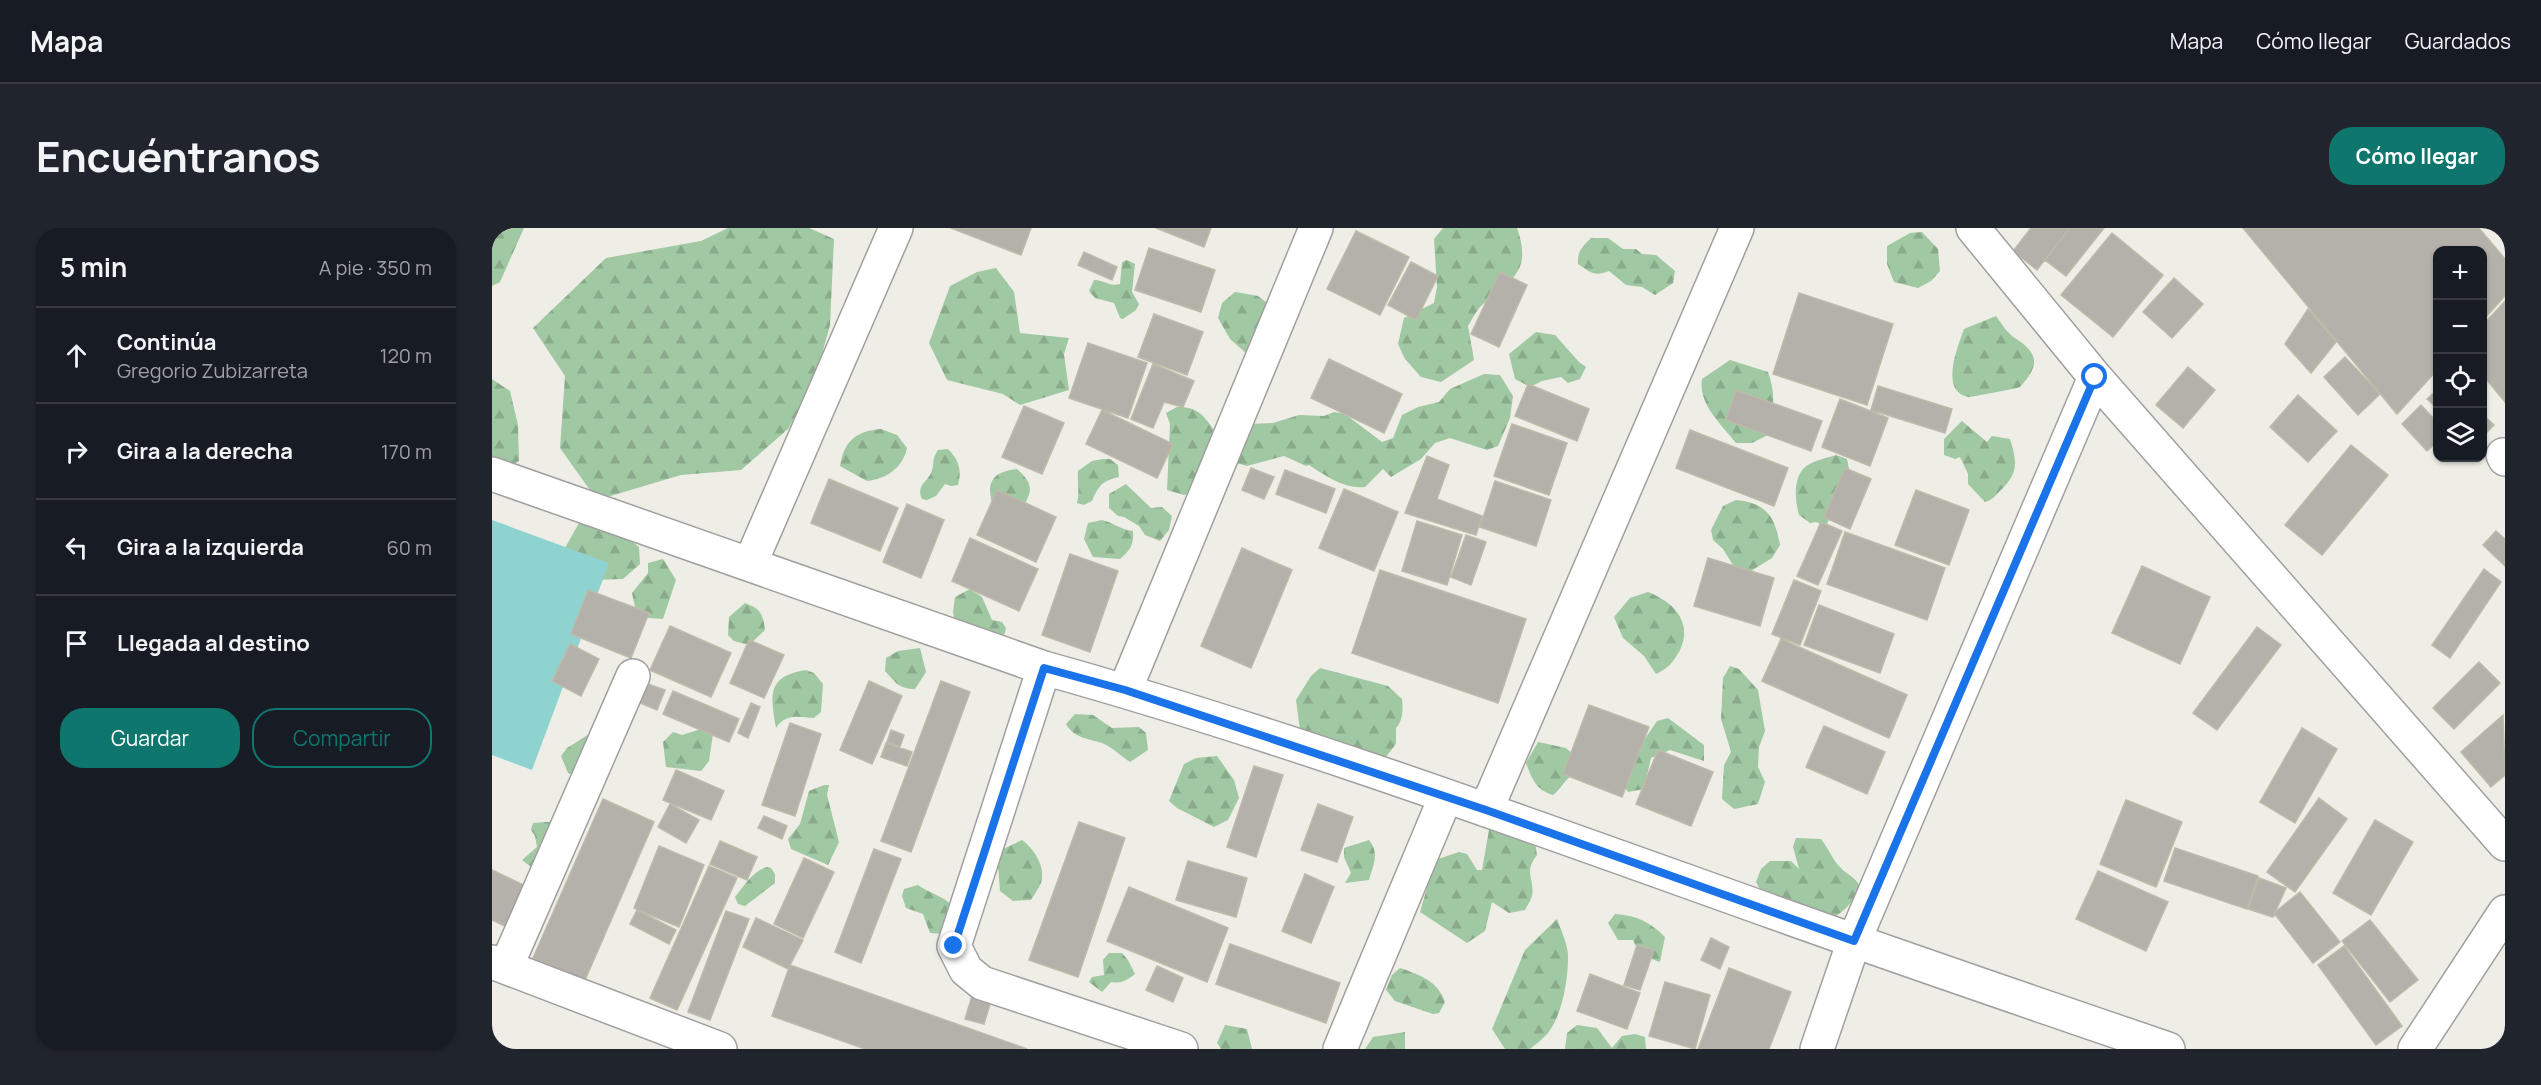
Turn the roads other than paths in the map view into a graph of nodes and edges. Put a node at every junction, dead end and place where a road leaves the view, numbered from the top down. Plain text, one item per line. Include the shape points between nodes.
1 (896, 228) edge
2 (1316, 228) edge
3 (1737, 228) edge
4 (1979, 230) edge
5 (2095, 377) junction
6 (492, 474) edge
7 (750, 564) junction
8 (1044, 668) junction
9 (633, 676) dead end
10 (1125, 690) junction
11 (1446, 796) junction
12 (1486, 810) junction
13 (2502, 831) edge
14 (2505, 912) edge
15 (1854, 941) junction
16 (499, 965) edge
17 (714, 1048) edge
18 (1181, 1049) edge
19 (1340, 1049) edge
20 (1817, 1049) edge
21 (2168, 1049) edge
22 (2415, 1049) edge

1 - 7 street
2 - 10 street
3 - 12 street
4 - 5 street
5 - 13 street
5 - 15 street
6 - 7 street
7 - 8 street
8 - 10 street
8 - 18 street via 954,946 966,970 982,983
9 - 16 street
10 - 11 street
11 - 12 street
11 - 19 street
12 - 15 street
14 - 22 street
15 - 20 street
15 - 21 street
16 - 17 street

